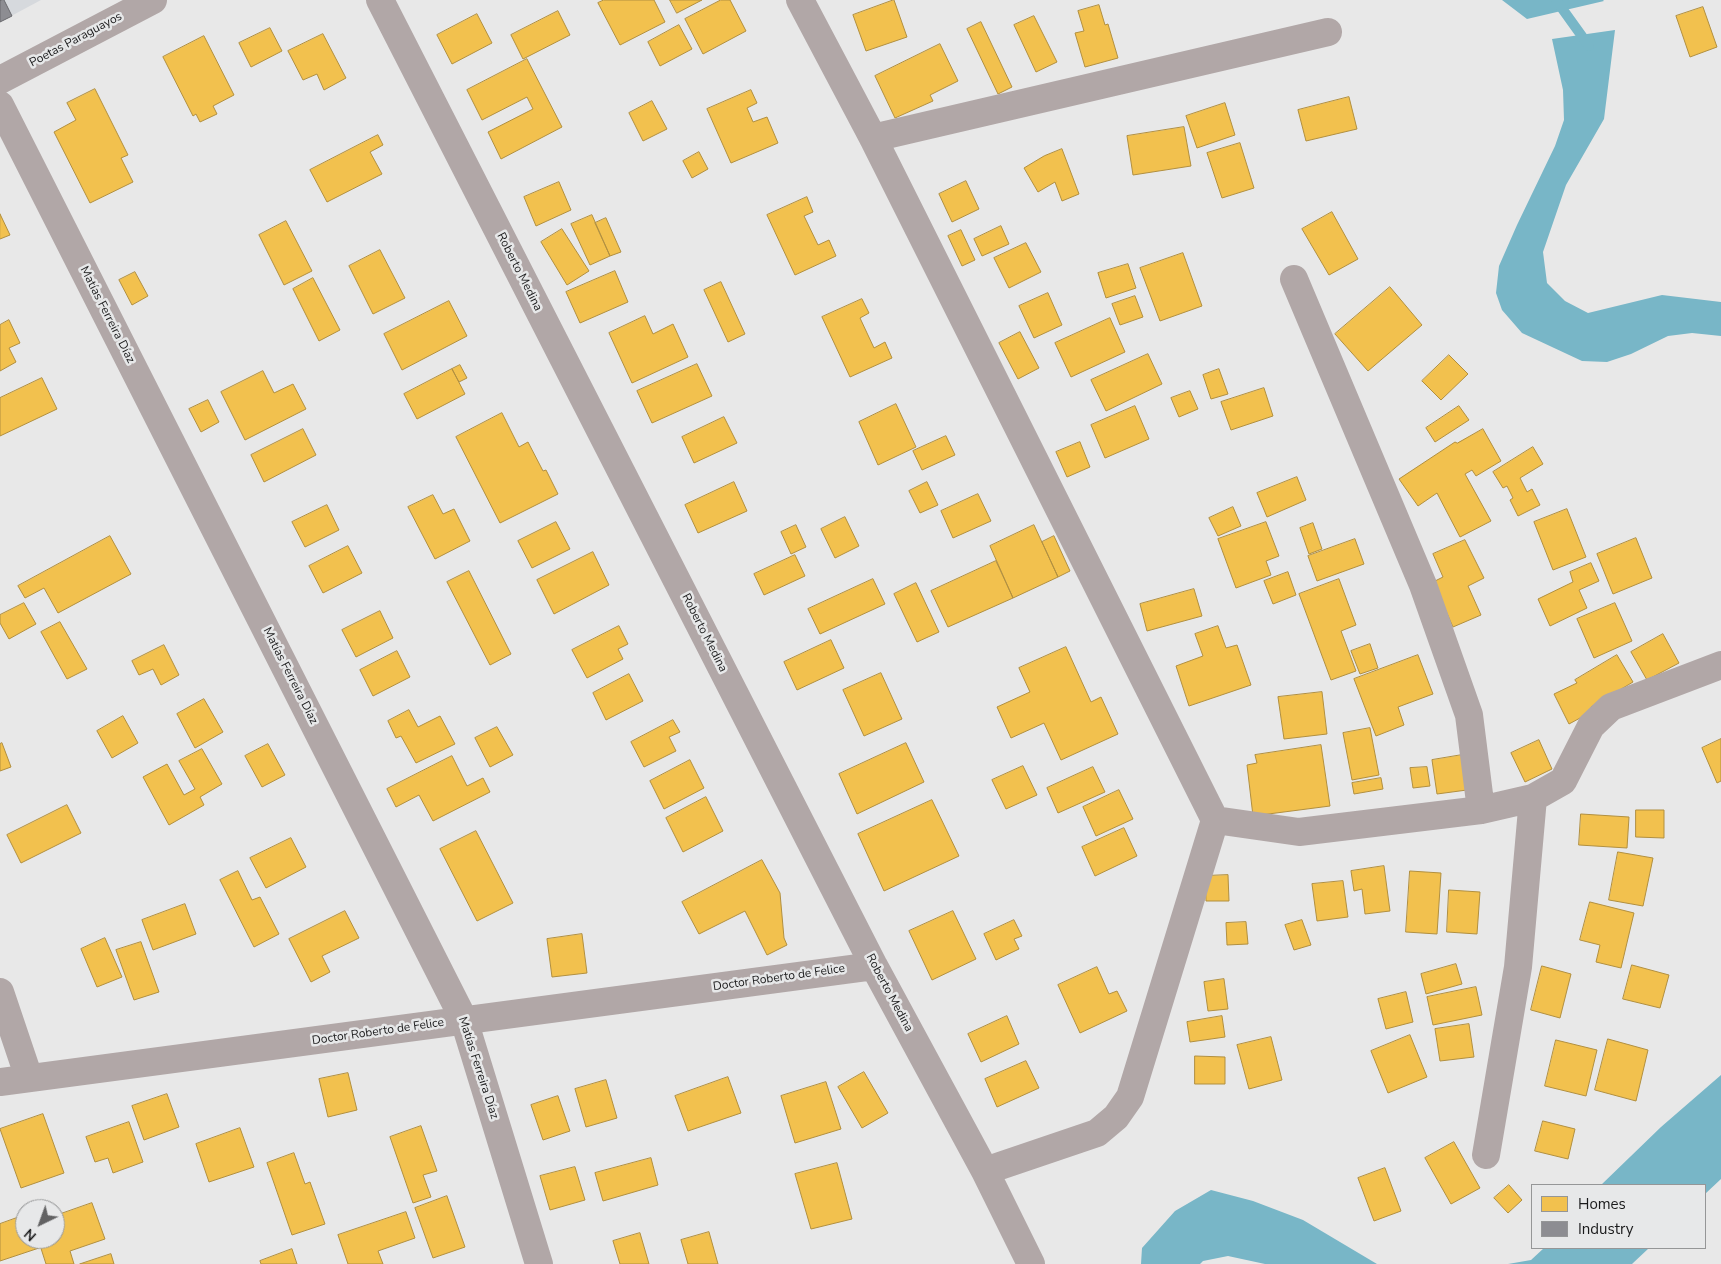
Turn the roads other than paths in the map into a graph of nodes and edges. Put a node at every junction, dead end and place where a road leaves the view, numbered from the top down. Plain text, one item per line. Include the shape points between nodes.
1 (153, 0) edge
2 (380, 0) edge
3 (800, 0) edge
4 (1328, 32) dead end
5 (0, 80) edge
6 (0, 104) edge
7 (873, 138) junction
8 (1294, 279) dead end
9 (1721, 665) edge
10 (1533, 798) junction
11 (1481, 810) junction
12 (1214, 820) junction
13 (874, 966) junction
14 (0, 992) edge
15 (464, 1020) junction
16 (29, 1078) junction
17 (0, 1082) edge
18 (1486, 1155) dead end
19 (985, 1171) junction
20 (540, 1264) edge
21 (1031, 1264) edge

1 - 5 street, Poetas Paraguayos
2 - 13 street, Roberto Medina
3 - 7 street
4 - 7 street
6 - 15 street, Matías Ferreira Díaz
7 - 12 street
8 - 11 street via 1423,585 1469,715
9 - 10 street via 1611,707 1591,726 1563,781
10 - 11 street
10 - 18 street via 1518,967
11 - 12 street via 1299,832
12 - 19 street via 1130,1097 1116,1117 1097,1132
13 - 15 street, Doctor Roberto de Felice
13 - 19 street, Roberto Medina
14 - 16 street
15 - 16 street, Doctor Roberto de Felice
15 - 20 street, Matías Ferreira Díaz
16 - 17 street, Doctor Roberto de Felice
19 - 21 street, Roberto Medina

